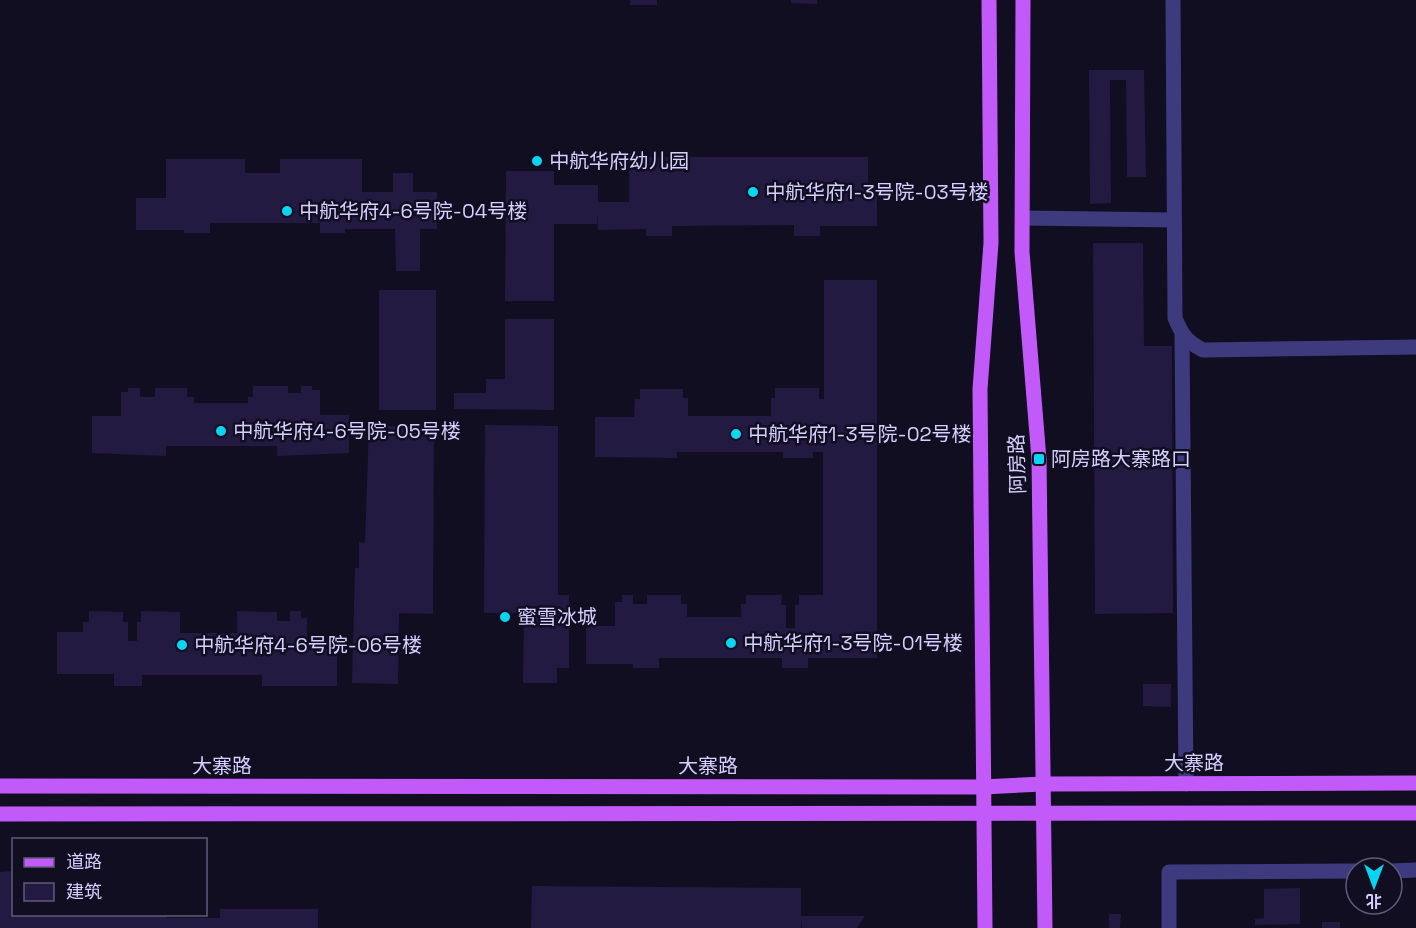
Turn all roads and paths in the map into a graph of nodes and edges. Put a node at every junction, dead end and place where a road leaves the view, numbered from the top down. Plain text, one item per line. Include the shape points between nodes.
1 (989, 0) edge
2 (1023, 0) edge
3 (1173, 0) edge
4 (1023, 218) junction
5 (1174, 220) junction
6 (1182, 334) junction
7 (1416, 346) edge
8 (1416, 783) edge
9 (1043, 784) junction
10 (1186, 784) junction
11 (0, 786) edge
12 (983, 787) junction
13 (1416, 813) edge
14 (0, 814) edge
15 (983, 814) junction
16 (1043, 814) junction
17 (1344, 871) edge
18 (985, 928) edge
19 (1045, 928) edge
20 (1169, 928) edge

1 - 12 main road, 阿房路 via 991,243 980,389
2 - 4 main road, 阿房路
3 - 5 street
4 - 5 street
4 - 9 main road, 阿房路 via 1022,252 1038,459
5 - 6 street via 1175,318
6 - 7 street via 1190,344 1203,350
6 - 10 street
8 - 10 main road, 大寨路
9 - 10 main road, 大寨路
9 - 12 main road, 大寨路
9 - 16 main road, 阿房路
11 - 12 main road, 大寨路
12 - 15 main road, 阿房路
13 - 16 main road
14 - 15 main road
15 - 16 main road
15 - 18 main road, 阿房路
16 - 19 main road, 阿房路
17 - 20 street via 1169,872

